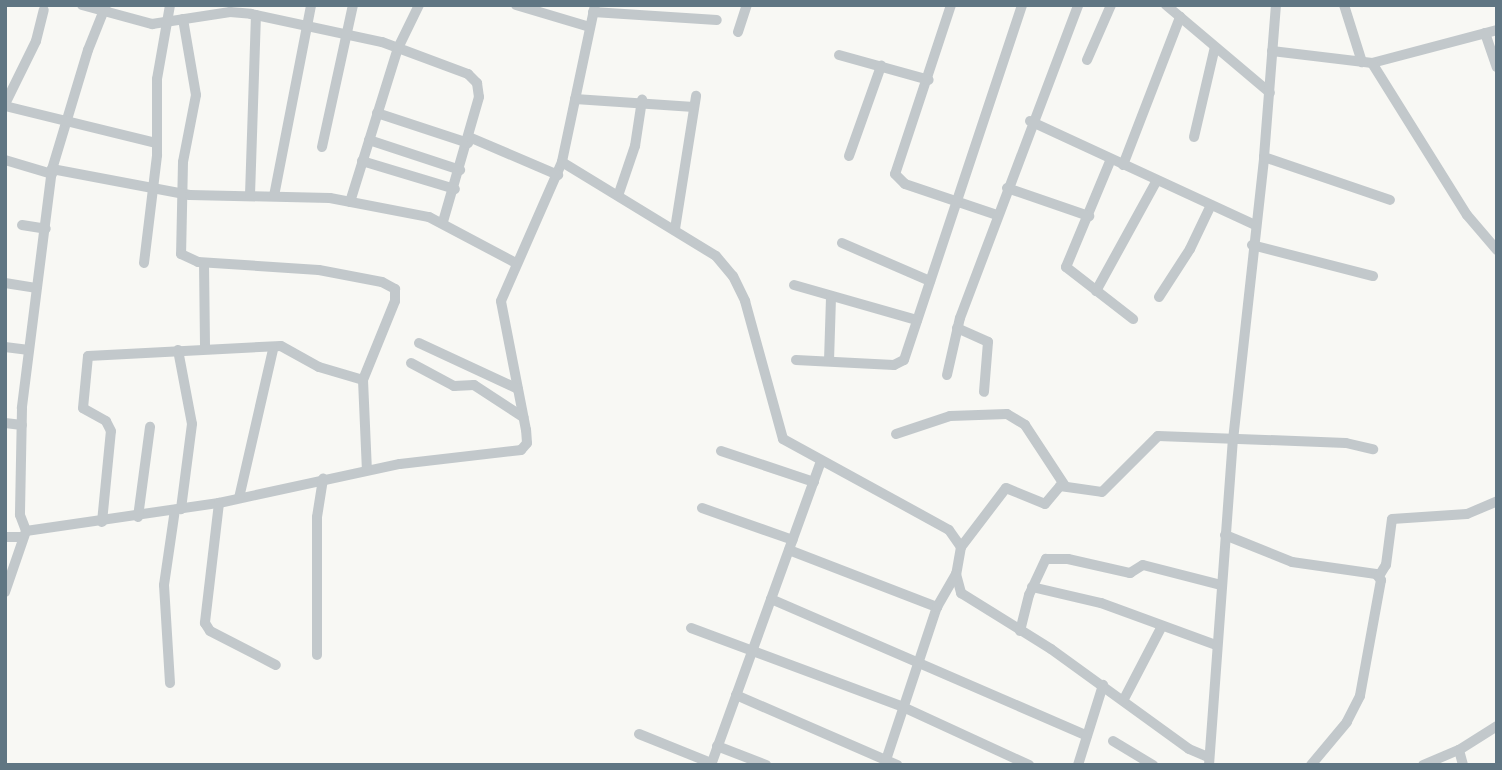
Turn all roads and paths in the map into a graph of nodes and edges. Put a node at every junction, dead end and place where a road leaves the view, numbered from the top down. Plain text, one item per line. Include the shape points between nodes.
1 (82, 5) edge
2 (170, 5) edge
3 (311, 5) edge
4 (353, 5) edge
5 (419, 5) edge
6 (516, 5) edge
7 (747, 5) edge
8 (951, 5) edge
9 (1022, 5) edge
10 (1078, 5) edge
11 (1111, 5) edge
12 (1166, 5) edge
13 (1276, 5) edge
14 (1344, 5) edge
15 (105, 9) edge
16 (594, 9) edge
17 (44, 10) dead end
18 (202, 11) edge
19 (263, 12) edge
20 (1180, 17) junction
21 (183, 19) junction
22 (717, 20) dead end
23 (167, 22) junction
24 (310, 26) junction
25 (590, 27) junction
26 (1497, 30) edge
27 (738, 32) dead end
28 (1485, 33) junction
29 (350, 35) junction
30 (1215, 47) junction
31 (398, 48) junction
32 (1272, 51) junction
33 (839, 55) dead end
34 (1087, 60) dead end
35 (1367, 63) junction
36 (881, 66) junction
37 (1497, 67) edge
38 (929, 80) junction
39 (1270, 93) junction
40 (575, 99) junction
41 (642, 100) junction
42 (5, 105) edge
43 (377, 113) junction
44 (1030, 121) junction
45 (64, 123) junction
46 (1194, 136) dead end
47 (369, 140) junction
48 (468, 140) junction
49 (156, 143) junction
50 (323, 148) dead end
51 (849, 156) dead end
52 (1264, 157) junction
53 (1111, 159) junction
54 (5, 160) edge
55 (362, 161) junction
56 (562, 162) junction
57 (1123, 165) junction
58 (460, 170) junction
59 (52, 172) junction
60 (558, 175) junction
61 (1156, 182) junction
62 (1007, 187) junction
63 (153, 190) junction
64 (455, 190) junction
65 (619, 193) junction
66 (183, 194) junction
67 (250, 195) junction
68 (274, 196) junction
69 (960, 200) junction
70 (1390, 200) dead end
71 (350, 202) junction
72 (1210, 207) junction
73 (996, 215) junction
74 (1089, 216) junction
75 (443, 222) junction
76 (22, 225) dead end
77 (1255, 225) junction
78 (46, 229) junction
79 (675, 229) junction
80 (842, 243) dead end
81 (1252, 245) junction
82 (1497, 250) edge
83 (144, 263) dead end
84 (204, 263) junction
85 (516, 263) junction
86 (1373, 276) dead end
87 (930, 282) junction
88 (5, 283) edge
89 (794, 285) dead end
90 (36, 288) junction
91 (1096, 290) junction
92 (831, 296) junction
93 (1159, 297) dead end
94 (1133, 319) dead end
95 (917, 320) junction
96 (957, 328) junction
97 (419, 343) dead end
98 (5, 347) edge
99 (205, 348) junction
100 (29, 350) junction
101 (273, 350) junction
102 (178, 351) junction
103 (796, 360) dead end
104 (829, 361) junction
105 (411, 363) dead end
106 (947, 374) dead end
107 (363, 380) junction
108 (518, 389) junction
109 (984, 392) dead end
110 (523, 416) junction
111 (5, 423) edge
112 (22, 425) junction
113 (150, 427) dead end
114 (896, 434) dead end
115 (1233, 440) junction
116 (1373, 449) dead end
117 (721, 451) dead end
118 (821, 461) junction
119 (367, 470) junction
120 (323, 478) junction
121 (814, 482) junction
122 (1065, 486) junction
123 (239, 498) junction
124 (1497, 501) edge
125 (219, 503) junction
126 (702, 508) dead end
127 (178, 510) junction
128 (138, 517) junction
129 (102, 522) junction
130 (24, 534) junction
131 (1225, 535) junction
132 (5, 537) edge
133 (791, 545) junction
134 (961, 547) junction
135 (956, 574) junction
136 (1380, 576) junction
137 (1221, 585) junction
138 (1032, 587) junction
139 (5, 592) edge
140 (771, 599) junction
141 (937, 607) junction
142 (1162, 626) junction
143 (691, 628) dead end
144 (1020, 631) junction
145 (1216, 645) junction
146 (752, 650) junction
147 (317, 655) dead end
148 (919, 660) junction
149 (276, 666) dead end
150 (170, 683) dead end
151 (1104, 685) junction
152 (736, 695) junction
153 (1124, 699) junction
154 (903, 707) junction
155 (1497, 726) edge
156 (639, 734) dead end
157 (1087, 736) junction
158 (1113, 741) dead end
159 (718, 746) junction
160 (1460, 750) junction
161 (867, 752) junction
162 (892, 762) edge
163 (1211, 762) edge
164 (711, 764) edge
165 (766, 765) edge
166 (862, 765) edge
167 (1029, 765) edge
168 (1077, 765) edge
169 (1153, 765) edge
170 (1311, 765) edge
171 (1423, 765) edge
172 (1463, 765) edge

1 - 15 street
2 - 23 street
3 - 24 street
4 - 29 street
5 - 31 street
6 - 25 street
7 - 27 street
8 - 38 street
9 - 69 street
10 - 44 street
11 - 34 street
12 - 20 street
13 - 32 street
14 - 35 street
15 - 23 street via 142,23
15 - 45 street
16 - 22 street
16 - 25 street
17 - 42 street via 36,41
18 - 19 street
18 - 21 street
19 - 24 street
19 - 67 street
20 - 30 street
20 - 57 street
21 - 23 street
21 - 66 street via 196,95 184,150
23 - 49 street via 155,99
24 - 29 street
24 - 68 street
25 - 40 street
26 - 28 street
28 - 35 street
28 - 37 street
29 - 31 street
29 - 50 street
30 - 39 street
30 - 46 street
31 - 43 street
31 - 48 street via 473,77 479,97
32 - 35 street
32 - 39 street
33 - 36 street
35 - 82 street via 1460,205
36 - 38 street
36 - 51 street
38 - 69 street via 895,174 905,184
39 - 52 street
40 - 41 street
40 - 56 street
41 - 65 street via 633,153
41 - 79 street via 695,101
42 - 45 street
43 - 47 street
43 - 48 street
44 - 53 street
44 - 62 street
45 - 49 street
45 - 59 street
47 - 55 street
47 - 58 street
48 - 58 street
48 - 60 street
49 - 63 street
52 - 70 street
52 - 77 street
53 - 57 street
53 - 74 street
54 - 59 street
55 - 64 street
55 - 71 street
56 - 60 street
56 - 65 street
57 - 61 street
58 - 64 street
59 - 63 street
59 - 78 street
60 - 85 street
61 - 72 street
61 - 91 street
62 - 73 street
62 - 74 street
63 - 66 street
63 - 83 street
64 - 75 street
65 - 79 street
66 - 67 street
66 - 84 street via 181,254
67 - 68 street
68 - 71 street
69 - 73 street
69 - 87 street
71 - 75 street
72 - 77 street
72 - 93 street
73 - 96 street
74 - 91 street via 1066,267
75 - 85 street
76 - 78 street
77 - 81 street
78 - 90 street
79 - 118 street via 716,256 733,276 783,439
80 - 87 street
81 - 86 street
81 - 115 street
84 - 99 street
84 - 107 street via 319,270 390,285 394,300
85 - 108 street via 501,300
87 - 95 street
88 - 90 street
89 - 92 street
90 - 100 street
91 - 94 street
92 - 95 street
92 - 104 street
95 - 104 street via 900,364
96 - 106 street
96 - 109 street via 988,342
97 - 108 street
98 - 100 street
99 - 101 street
99 - 102 street
100 - 112 street
101 - 107 street via 281,346 318,367
101 - 123 street
102 - 127 street via 192,424
102 - 129 street via 89,356 83,408 106,421 111,430
103 - 104 street
105 - 110 street via 454,386 474,385
107 - 119 street
108 - 110 street
110 - 119 street via 527,443 521,450
111 - 112 street
112 - 130 street via 20,515
113 - 128 street
114 - 122 street via 950,416 1007,414 1025,425
115 - 116 street via 1346,443
115 - 122 street via 1158,436 1108,490 1095,493
115 - 131 street
117 - 121 street
118 - 121 street
118 - 134 street via 949,530
119 - 120 street
120 - 123 street
120 - 147 street via 317,517
121 - 133 street
122 - 134 street via 1045,504 1006,488
123 - 125 street
124 - 136 street via 1467,514 1392,519
125 - 127 street
125 - 149 street via 205,623 210,631
126 - 133 street
127 - 128 street
127 - 150 street via 164,585
128 - 129 street
129 - 130 street
130 - 132 street
130 - 139 street
131 - 136 street via 1292,562
131 - 137 street
133 - 140 street
133 - 141 street
134 - 135 street
135 - 141 street
135 - 144 street via 961,593
136 - 170 street via 1360,696 1347,722
137 - 138 street via 1143,565 1130,573 1052,558 1042,563
137 - 145 street
138 - 142 street via 1101,603
138 - 144 street
140 - 146 street
140 - 148 street
141 - 148 street
142 - 145 street
142 - 153 street
143 - 146 street
144 - 151 street
145 - 163 street
146 - 152 street
146 - 154 street
148 - 154 street
148 - 157 street
151 - 153 street
151 - 157 street
152 - 159 street
152 - 161 street
153 - 163 street
154 - 162 street
154 - 167 street
155 - 160 street
156 - 164 street
157 - 168 street
158 - 169 street
159 - 164 street
159 - 165 street
160 - 171 street
160 - 172 street
161 - 162 street
161 - 166 street

